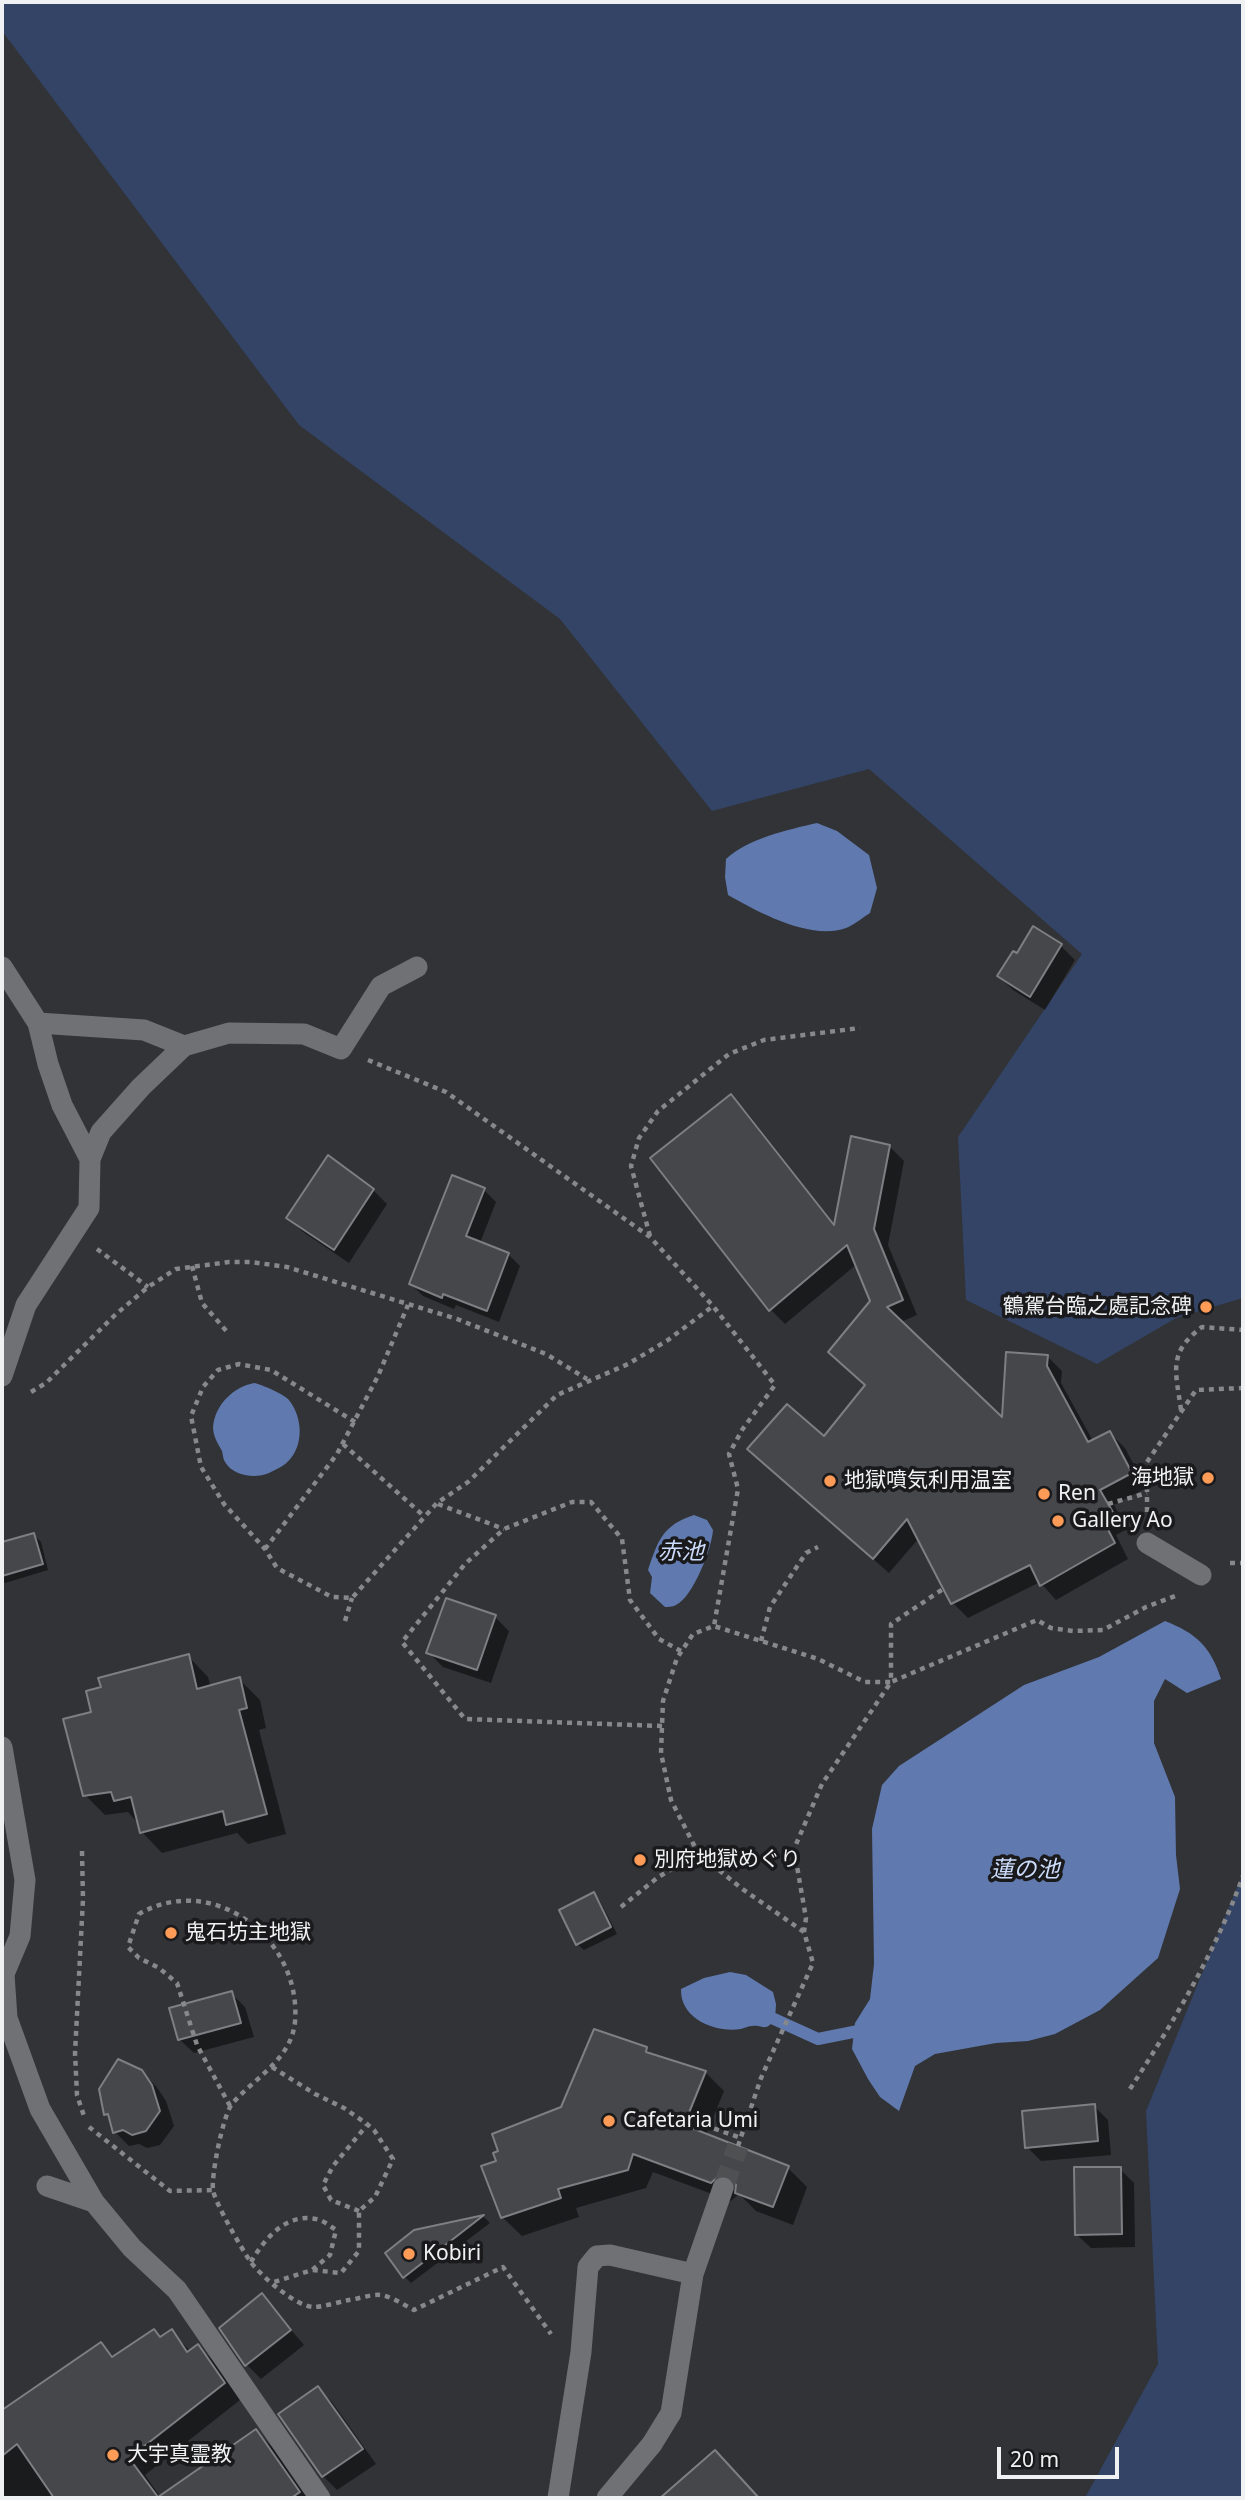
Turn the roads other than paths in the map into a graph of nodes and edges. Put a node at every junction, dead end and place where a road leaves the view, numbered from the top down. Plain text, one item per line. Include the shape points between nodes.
1 (2, 967) edge
2 (417, 967) dead end
3 (38, 1024) junction
4 (184, 1046) junction
5 (90, 1159) junction
6 (2, 1376) edge
7 (1147, 1543) road end
8 (1201, 1575) road end
9 (2, 1747) edge
10 (47, 2186) dead end
11 (723, 2188) tunnel mouth
12 (94, 2202) junction
13 (694, 2274) junction
14 (320, 2498) edge
15 (558, 2498) edge
16 (607, 2498) edge

1 - 3 street
2 - 4 street via 381,986 341,1049 304,1034 229,1032
3 - 4 street via 144,1030
3 - 5 street via 62,1105
4 - 5 street via 101,1132
5 - 6 street via 89,1208 26,1305
7 - 8 street
9 - 12 street via 25,1880 20,1936 4,1975 7,2018 40,2109
10 - 12 street
11 - 13 street
12 - 14 street via 132,2248 177,2290
13 - 15 street via 610,2255 597,2256 588,2267 581,2352
13 - 16 street via 671,2413

